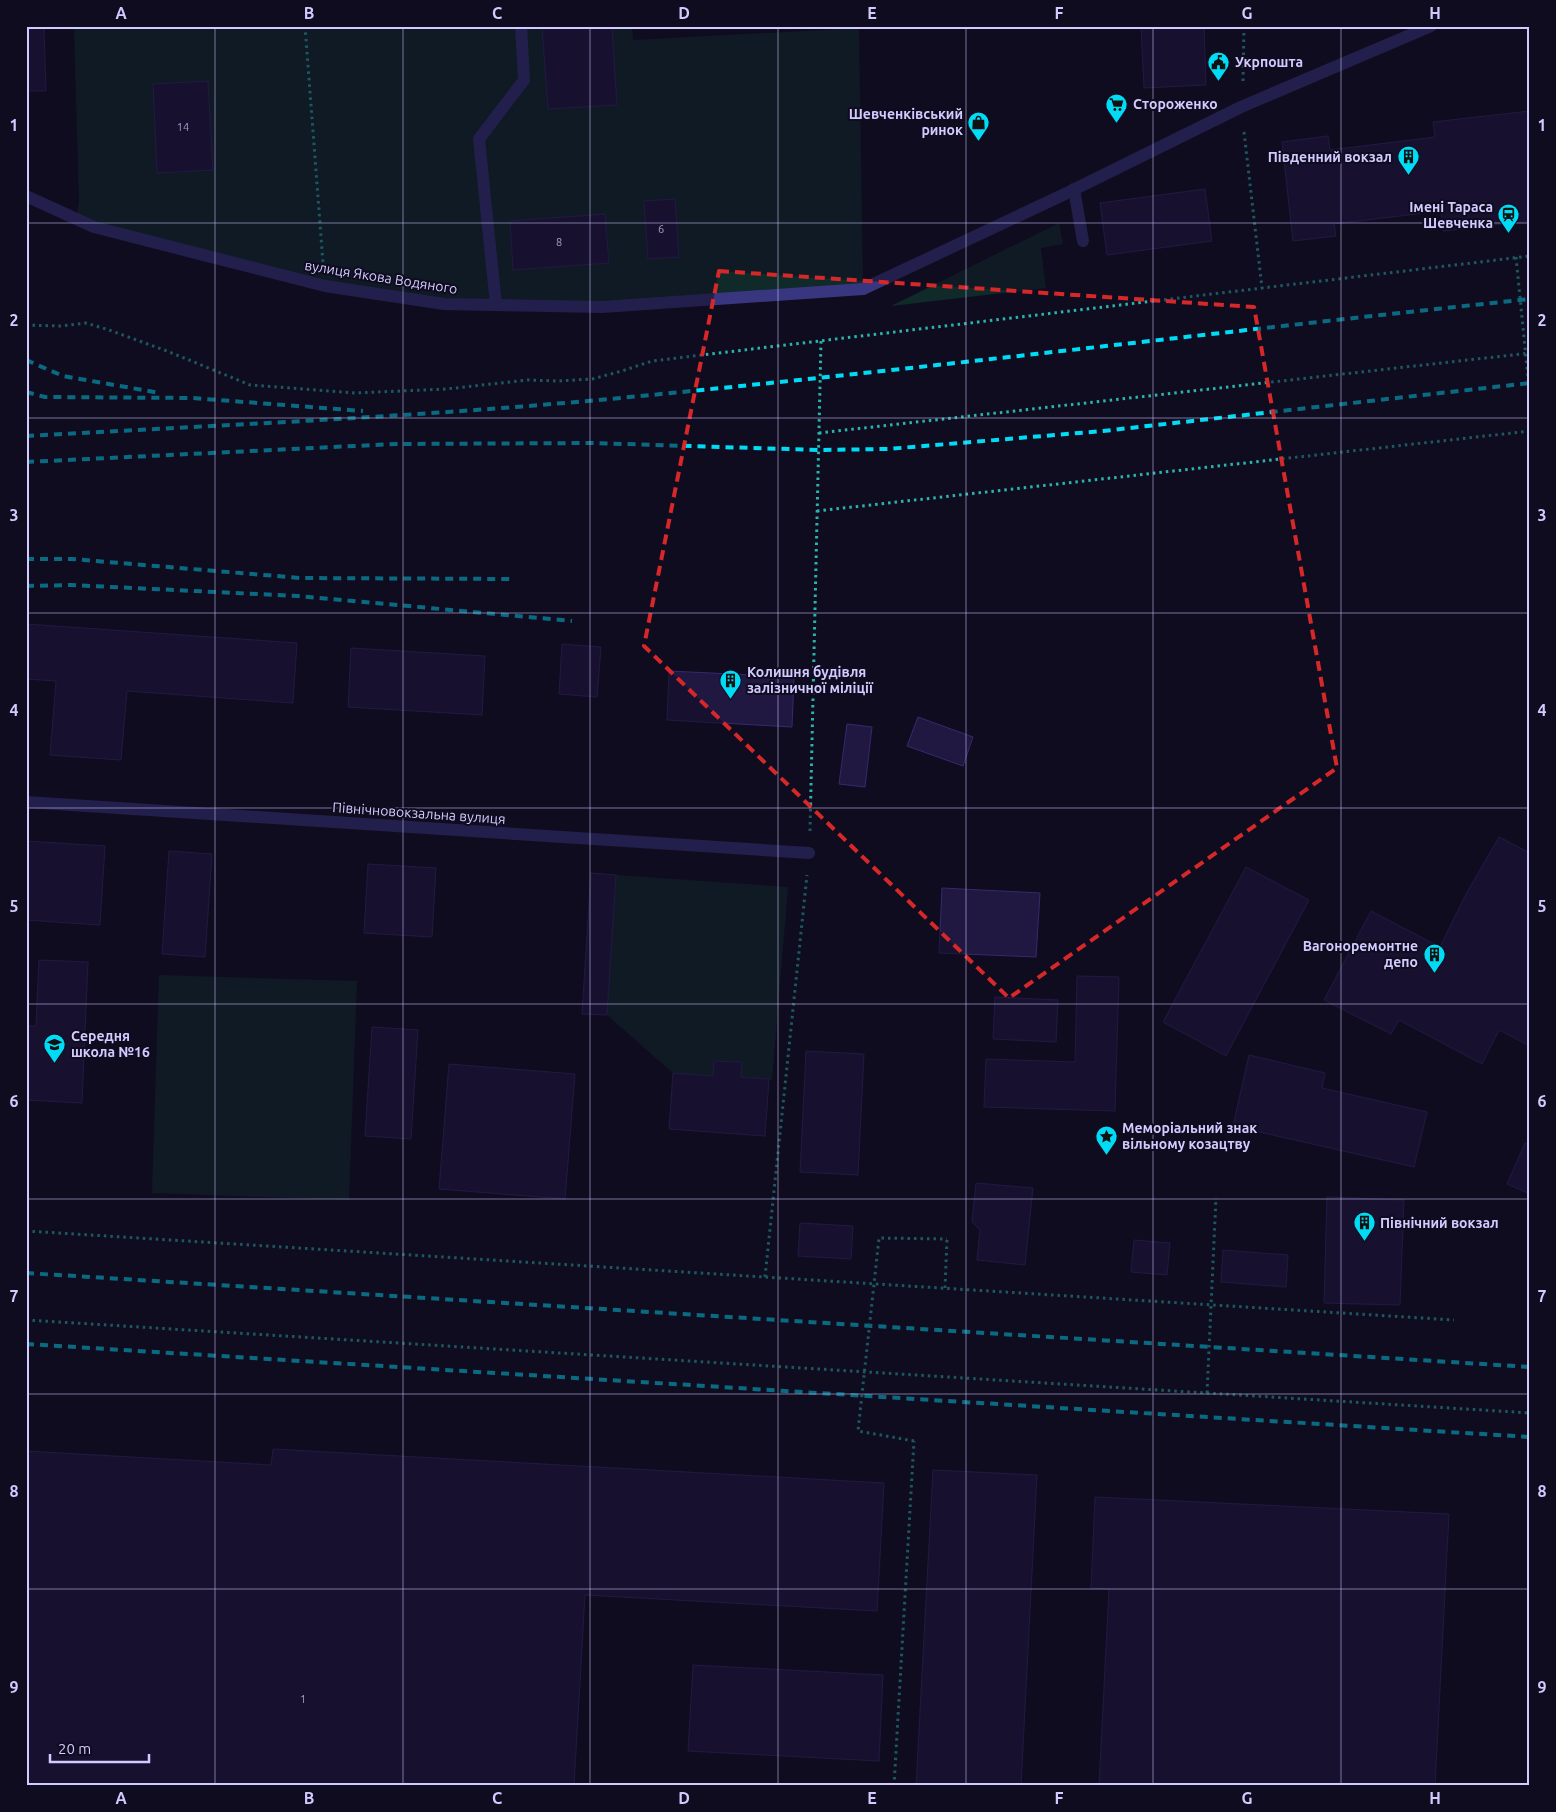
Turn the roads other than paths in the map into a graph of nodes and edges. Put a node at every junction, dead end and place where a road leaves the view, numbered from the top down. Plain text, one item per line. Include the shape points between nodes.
1 (521, 26) edge
2 (1431, 26) edge
3 (1074, 189) junction
4 (26, 196) edge
5 (1083, 241) dead end
6 (496, 305) junction
7 (26, 802) edge
8 (809, 853) road end

1 - 6 street via 524,80 480,139
2 - 3 street via 1242,108
3 - 5 street
3 - 6 street, вулиця Якова Водяного via 864,289 602,307
4 - 6 street, вулиця Якова Водяного via 94,228 325,286 444,304
7 - 8 street, Північновокзальна вулиця

